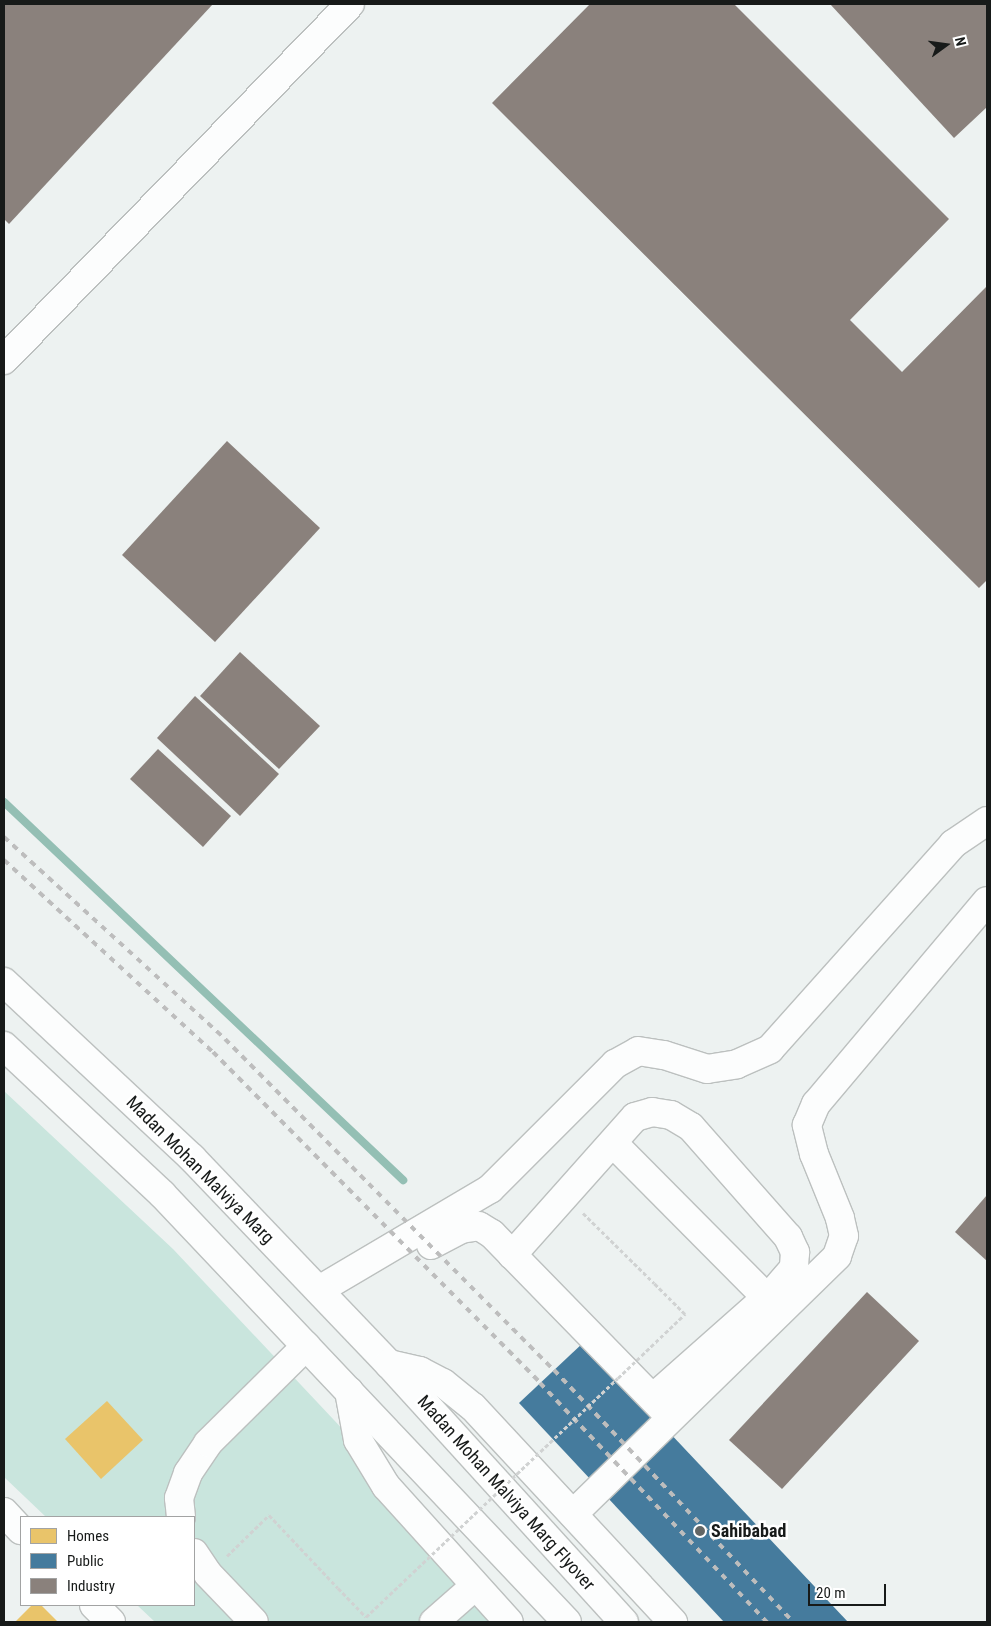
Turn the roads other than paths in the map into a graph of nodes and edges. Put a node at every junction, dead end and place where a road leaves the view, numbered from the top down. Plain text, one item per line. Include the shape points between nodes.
1 (350, 4) edge
2 (4, 360) edge
3 (987, 821) edge
4 (987, 901) edge
5 (4, 982) edge
6 (4, 1046) edge
7 (613, 1142) junction
8 (512, 1255) junction
9 (324, 1296) junction
10 (767, 1298) junction
11 (306, 1346) junction
12 (389, 1364) junction
13 (349, 1391) junction
14 (653, 1398) junction
15 (672, 1418) junction
16 (4, 1512) edge
17 (573, 1514) junction
18 (181, 1516) edge
19 (20, 1529) edge
20 (201, 1563) edge
21 (475, 1586) junction
22 (95, 1606) edge
23 (111, 1622) edge
24 (254, 1622) edge
25 (434, 1622) edge
26 (509, 1622) edge
27 (567, 1622) edge
28 (624, 1622) edge
29 (673, 1622) edge

1 - 2 main road
3 - 9 main road via 953,844 770,1049 737,1064 707,1069 664,1055 638,1051 615,1064 490,1189
4 - 15 main road via 816,1104 807,1125 814,1154 840,1218 844,1236 837,1256
5 - 9 main road, Madan Mohan Malviya Marg via 192,1158
6 - 11 main road via 162,1194
7 - 8 main road
7 - 10 main road
7 - 10 main road via 635,1117 652,1112 671,1115 691,1127 788,1237 795,1252 794,1268
8 - 9 main road via 479,1226 461,1229
8 - 14 main road
9 - 12 main road, Madan Mohan Malviya Marg
10 - 14 main road
11 - 13 main road
11 - 18 main road via 208,1443 188,1473 179,1498
12 - 17 main road via 420,1371 443,1382 466,1401
12 - 28 main road, Madan Mohan Malviya Marg Flyover
13 - 21 main road via 358,1440 370,1462 406,1511
13 - 27 main road
14 - 15 main road
15 - 17 main road
16 - 19 main road
17 - 29 main road
20 - 24 main road
21 - 25 main road
21 - 26 main road
22 - 23 main road

